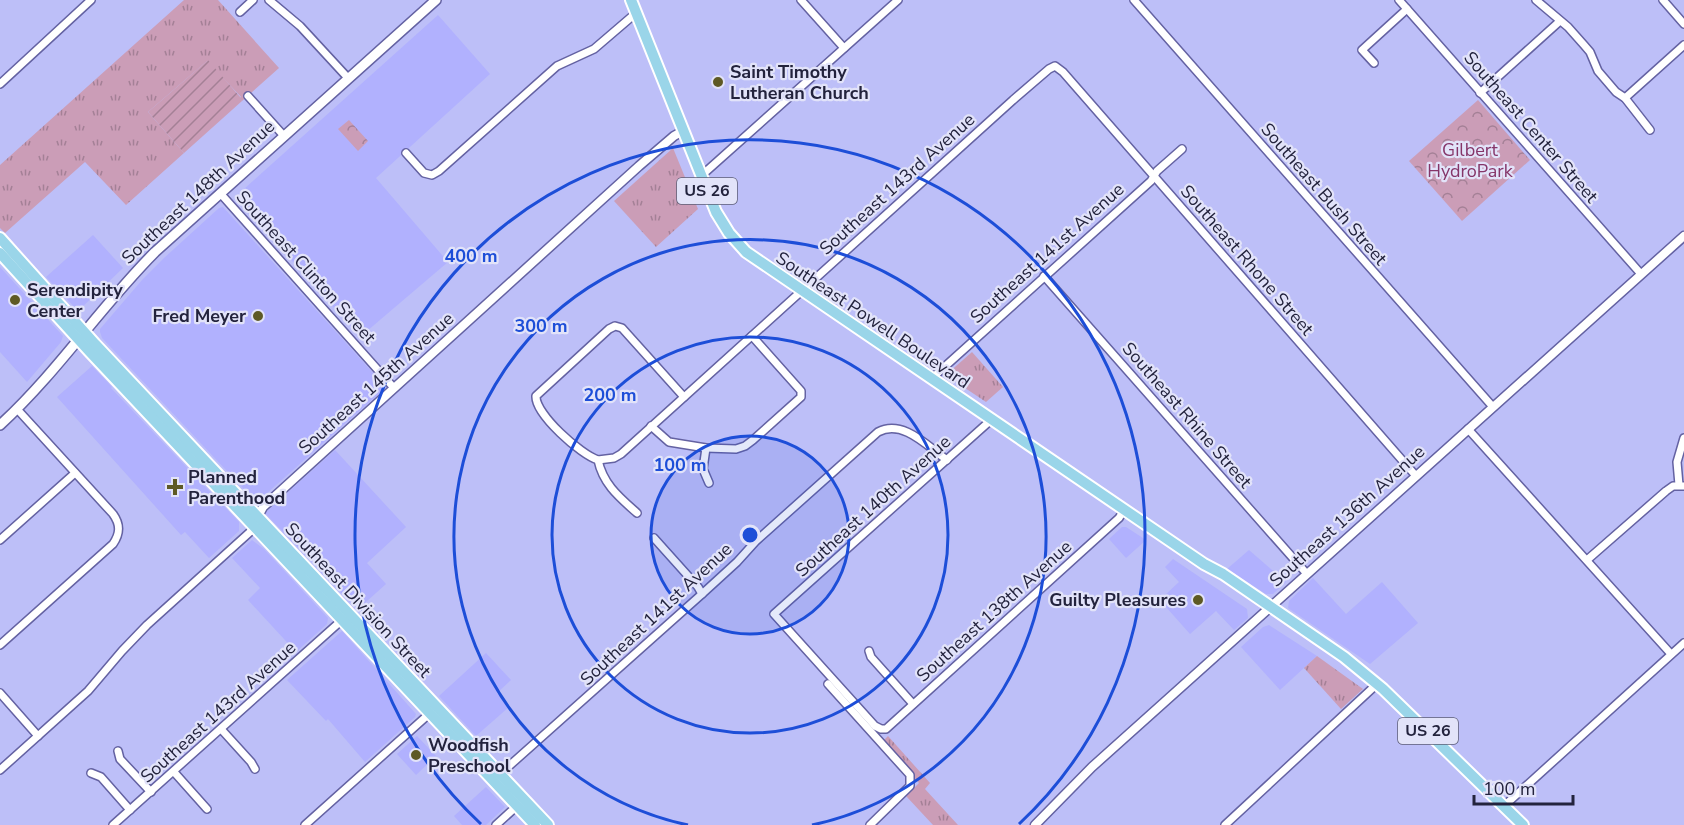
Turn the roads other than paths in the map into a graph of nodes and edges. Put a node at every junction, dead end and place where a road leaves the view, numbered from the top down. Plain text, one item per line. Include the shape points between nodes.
1 (91, 0) edge
2 (254, 0) edge
3 (269, 0) edge
4 (436, 0) edge
5 (631, 0) edge
6 (801, 0) edge
7 (898, 0) edge
8 (1134, 0) edge
9 (1399, 0) edge
10 (1536, 0) edge
11 (1663, 0) edge
12 (1407, 9) junction
13 (240, 12) dead end
14 (636, 13) junction
15 (1560, 21) junction
16 (1684, 24) edge
17 (1684, 45) edge
18 (844, 48) junction
19 (1374, 63) dead end
20 (1052, 66) joint
21 (348, 78) junction
22 (0, 84) edge
23 (1480, 93) junction
24 (248, 96) dead end
25 (1625, 98) junction
26 (683, 130) junction
27 (1650, 130) dead end
28 (284, 136) junction
29 (1182, 149) dead end
30 (406, 153) dead end
31 (701, 176) junction
32 (1154, 176) junction
33 (220, 193) junction
34 (1684, 236) edge
35 (0, 238) edge
36 (0, 253) edge
37 (1641, 274) junction
38 (1044, 276) junction
39 (800, 291) junction
40 (82, 335) junction
41 (752, 336) junction
42 (931, 379) junction
43 (394, 388) junction
44 (684, 397) junction
45 (1493, 407) junction
46 (17, 409) junction
47 (991, 420) junction
48 (0, 425) edge
49 (651, 426) junction
50 (1468, 429) junction
51 (1684, 438) edge
52 (706, 448) junction
53 (598, 460) junction
54 (947, 460) junction
55 (75, 473) junction
56 (1416, 476) junction
57 (709, 483) dead end
58 (1681, 485) edge
59 (1124, 510) junction
60 (637, 513) dead end
61 (255, 521) junction
62 (654, 538) dead end
63 (0, 540) edge
64 (1587, 560) junction
65 (1307, 574) junction
66 (702, 594) junction
67 (1268, 609) junction
68 (342, 620) junction
69 (370, 636) junction
70 (1684, 643) edge
71 (0, 645) edge
72 (869, 651) dead end
73 (1671, 654) junction
74 (828, 684) dead end
75 (1377, 684) junction
76 (0, 693) edge
77 (913, 704) junction
78 (429, 714) junction
79 (221, 729) junction
80 (881, 729) joint
81 (38, 736) junction
82 (118, 751) dead end
83 (0, 770) edge
84 (255, 770) dead end
85 (174, 772) junction
86 (92, 773) dead end
87 (495, 776) junction
88 (151, 792) junction
89 (517, 806) junction
90 (1504, 806) junction
91 (207, 809) dead end
92 (130, 810) junction
93 (543, 824) edge
94 (113, 825) edge
95 (305, 825) edge
96 (496, 825) edge
97 (870, 825) edge
98 (1035, 825) edge
99 (1225, 825) edge
100 (1523, 825) edge

1 - 22 street
2 - 13 street
3 - 21 street via 296,22
4 - 21 main road, Southeast 148th Avenue
5 - 14 main road, Southeast Powell Boulevard / US 26
6 - 18 street
7 - 18 street
8 - 45 street, Southeast Bush Street
9 - 12 street, Southeast Center Street
10 - 15 street
11 - 16 street
12 - 19 street via 1362,50
12 - 23 street, Southeast Center Street
14 - 26 main road, Southeast Powell Boulevard / US 26
14 - 30 street via 594,49 557,66 439,171 432,175 424,173
15 - 23 street
15 - 25 street via 1590,52 1598,71
17 - 25 street
18 - 31 street
20 - 32 street, Southeast Rhone Street via 1063,72
20 - 39 street, Southeast 143rd Avenue
21 - 28 main road, Southeast 148th Avenue
23 - 37 street, Southeast Center Street
24 - 28 street
25 - 27 street
26 - 31 main road, Southeast Powell Boulevard / US 26
26 - 43 street, Southeast 145th Avenue
28 - 33 main road, Southeast 148th Avenue
29 - 32 street, Southeast 141st Avenue
31 - 39 main road, Southeast Powell Boulevard / US 26 via 716,212 733,238
32 - 38 street, Southeast 141st Avenue
32 - 56 street, Southeast Rhone Street
33 - 40 main road, Southeast 148th Avenue via 134,273
33 - 43 street, Southeast Clinton Street
34 - 37 street, Southeast 136th Avenue
35 - 40 main road, Southeast Division Street
36 - 40 main road, Southeast Division Street
37 - 45 street, Southeast 136th Avenue
38 - 42 street, Southeast 141st Avenue
38 - 65 street, Southeast Rhine Street
39 - 41 street, Southeast 143rd Avenue
39 - 42 main road, Southeast Powell Boulevard / US 26
40 - 46 main road, Southeast 148th Avenue
40 - 61 main road, Southeast Division Street
41 - 44 street, Southeast 143rd Avenue
41 - 52 street via 801,391 801,397 745,446
42 - 47 main road, Southeast Powell Boulevard / US 26
43 - 61 street, Southeast 145th Avenue via 263,507
44 - 49 street, Southeast 143rd Avenue
44 - 53 street via 622,327 609,329 536,396 542,413 583,453
45 - 50 street, Southeast 136th Avenue
46 - 48 main road, Southeast 148th Avenue
46 - 55 street
47 - 54 street, Southeast 140th Avenue
47 - 59 main road, Southeast Powell Boulevard / US 26
49 - 52 street via 669,442
49 - 53 street, Southeast 143rd Avenue via 621,454
50 - 56 street, Southeast 136th Avenue
50 - 64 street
51 - 58 street via 1677,462
52 - 57 street via 703,469
53 - 60 street via 607,484
54 - 66 street, Southeast 141st Avenue via 904,430 891,427 878,432
54 - 80 street, Southeast 140th Avenue via 774,614 874,726
55 - 63 street
55 - 71 street via 117,520 118,537
56 - 65 street, Southeast 136th Avenue
58 - 64 street via 1666,491
59 - 67 main road, Southeast Powell Boulevard / US 26 via 1223,574
59 - 77 street, Southeast 138th Avenue
61 - 68 main road, Southeast Division Street
61 - 69 main road, Southeast Division Street
61 - 81 street, Southeast 145th Avenue via 250,532 134,638 88,691
62 - 66 street
64 - 73 street
65 - 67 street, Southeast 136th Avenue
66 - 87 street, Southeast 141st Avenue
67 - 75 main road, Southeast Powell Boulevard / US 26 via 1344,657
67 - 98 street, Southeast 136th Avenue via 1084,775
68 - 69 main road
68 - 78 main road, Southeast Division Street
68 - 79 street, Southeast 143rd Avenue
69 - 87 main road, Southeast Division Street
70 - 73 street
72 - 77 street
73 - 90 street
74 - 97 street via 910,775 910,786
75 - 90 main road, Southeast Powell Boulevard / US 26
75 - 99 street
76 - 81 street
77 - 80 street, Southeast 138th Avenue via 886,729
78 - 87 main road, Southeast Division Street
78 - 95 street
79 - 84 street
79 - 85 street, Southeast 143rd Avenue
81 - 83 street, Southeast 145th Avenue
82 - 88 street via 120,759
85 - 88 street, Southeast 143rd Avenue
85 - 91 street
86 - 92 street via 101,777
87 - 89 main road, Southeast Division Street
87 - 93 main road, Southeast Division Street
88 - 92 street, Southeast 143rd Avenue
89 - 93 main road, Southeast Division Street
89 - 96 street
90 - 100 main road, Southeast Powell Boulevard / US 26
92 - 94 street, Southeast 143rd Avenue

